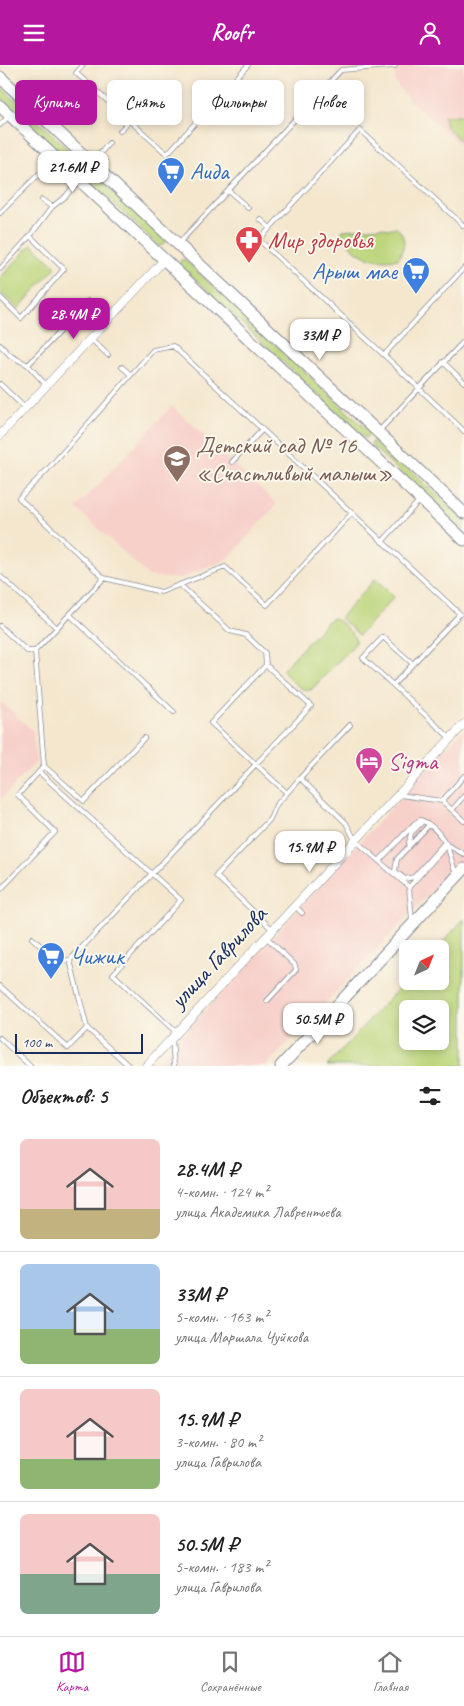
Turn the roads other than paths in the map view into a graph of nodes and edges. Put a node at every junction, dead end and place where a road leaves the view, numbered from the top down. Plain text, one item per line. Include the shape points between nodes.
1 (84, 65) edge
2 (248, 65) edge
3 (337, 65) edge
4 (380, 66) edge
5 (395, 66) dead end
6 (341, 70) junction
7 (0, 77) edge
8 (107, 101) edge
9 (0, 106) edge
10 (10, 115) junction
11 (0, 125) edge
12 (125, 125) edge
13 (134, 125) edge
14 (120, 131) dead end
15 (109, 143) dead end
16 (56, 157) junction
17 (92, 164) junction
18 (78, 180) junction
19 (229, 191) junction
20 (42, 200) dead end
21 (52, 207) junction
22 (248, 208) dead end
23 (45, 209) dead end
24 (0, 213) edge
25 (260, 219) dead end
26 (464, 226) edge
27 (270, 228) junction
28 (30, 236) junction
29 (177, 245) junction
30 (164, 260) junction
31 (464, 267) edge
32 (0, 269) edge
33 (0, 297) edge
34 (108, 320) junction
35 (90, 338) junction
36 (464, 341) edge
37 (0, 345) edge
38 (108, 355) dead end
39 (384, 355) junction
40 (443, 362) junction
41 (28, 365) junction
42 (122, 367) dead end
43 (131, 375) junction
44 (464, 382) edge
45 (0, 384) edge
46 (46, 385) junction
47 (419, 388) junction
48 (26, 408) junction
49 (262, 430) junction
50 (464, 431) edge
51 (377, 432) junction
52 (0, 435) edge
53 (364, 446) junction
54 (232, 462) dead end
55 (422, 499) junction
56 (464, 513) edge
57 (351, 514) junction
58 (464, 539) edge
59 (382, 542) junction
60 (0, 576) edge
61 (104, 578) junction
62 (180, 585) junction
63 (70, 615) junction
64 (0, 626) edge
65 (58, 628) junction
66 (35, 651) junction
67 (413, 664) junction
68 (266, 665) junction
69 (393, 685) junction
70 (174, 712) dead end
71 (464, 724) edge
72 (350, 725) dead end
73 (144, 738) dead end
74 (450, 738) junction
75 (256, 764) junction
76 (44, 766) junction
77 (39, 772) junction
78 (464, 776) edge
79 (300, 778) junction
80 (287, 793) junction
81 (397, 795) junction
82 (464, 796) edge
83 (442, 801) junction
84 (452, 810) junction
85 (463, 819) edge
86 (423, 821) junction
87 (429, 825) junction
88 (356, 840) junction
89 (446, 844) junction
90 (408, 848) junction
91 (464, 854) edge
92 (379, 861) junction
93 (460, 873) edge
94 (152, 874) junction
95 (409, 887) junction
96 (0, 890) edge
97 (295, 906) junction
98 (302, 913) dead end
99 (413, 924) junction
100 (273, 930) junction
101 (266, 937) junction
102 (32, 938) dead end
103 (70, 960) junction
104 (0, 986) edge
105 (268, 1001) dead end
106 (87, 1028) junction
107 (175, 1035) junction
108 (0, 1038) edge
109 (30, 1066) edge
110 (129, 1066) edge
111 (146, 1066) edge
112 (174, 1066) edge
113 (281, 1066) edge

1 - 8 lane via 76,73
2 - 13 lane via 167,154
3 - 6 lane
4 - 5 lane
4 - 6 lane
6 - 19 lane
7 - 17 main road
9 - 10 main road
10 - 11 lane
10 - 16 main road
12 - 14 lane
15 - 17 lane
16 - 18 main road
16 - 24 lane
17 - 29 main road
18 - 21 lane
18 - 30 main road
19 - 22 lane
19 - 29 lane
20 - 21 lane
21 - 23 lane
21 - 28 lane
25 - 27 lane
26 - 27 lane via 360,130
27 - 39 lane via 259,240
28 - 32 lane
28 - 33 lane via 64,269 21,317
29 - 30 main road
29 - 51 main road
30 - 34 street
30 - 53 main road
31 - 39 lane
34 - 35 street
34 - 41 lane via 88,301
35 - 38 lane
35 - 46 street
36 - 40 lane
37 - 41 lane via 11,356
39 - 47 lane
40 - 44 lane
40 - 47 lane
41 - 46 lane
42 - 43 lane
43 - 49 lane via 153,350 173,347
43 - 61 lane via 19,498
45 - 48 lane
46 - 48 street
47 - 50 lane
47 - 51 lane
48 - 52 street
49 - 54 lane
49 - 57 lane
51 - 53 main road
51 - 56 main road
53 - 55 main road
55 - 58 main road
55 - 59 lane
57 - 59 lane
57 - 62 lane via 267,605 225,567
59 - 67 lane via 460,614
60 - 65 lane
61 - 62 lane via 161,592
61 - 63 lane
62 - 68 lane via 230,631 246,635 265,653
63 - 65 lane
63 - 70 lane
64 - 66 lane via 27,651
65 - 66 lane
66 - 76 lane
67 - 69 lane
67 - 69 lane via 383,637 363,658
68 - 75 lane via 311,706
68 - 75 lane via 211,723
69 - 74 lane
71 - 74 street, улица Гаврилова
72 - 79 lane
73 - 76 lane via 84,801
74 - 81 street, улица Гаврилова
75 - 80 lane
75 - 94 lane
76 - 77 lane
77 - 94 lane
77 - 96 lane via 18,795 55,832
78 - 83 lane
79 - 80 lane
79 - 88 lane via 346,823
80 - 100 lane via 276,805 270,819 216,876
81 - 83 lane
81 - 88 street, улица Гаврилова
82 - 84 lane
83 - 84 lane
84 - 85 lane
86 - 87 lane
86 - 90 lane via 411,833
86 - 92 lane via 415,823
87 - 89 lane
87 - 90 lane
88 - 92 lane
88 - 97 street, улица Гаврилова
89 - 90 lane via 414,877 405,879 394,867
89 - 91 lane
89 - 93 lane
89 - 95 lane
92 - 95 lane
93 - 99 main road
94 - 103 lane
94 - 107 lane via 181,901 113,974
95 - 99 lane
97 - 98 lane
97 - 100 street, улица Гаврилова
99 - 113 main road via 334,1002
100 - 101 street, улица Гаврилова
101 - 105 lane via 296,965 296,970
101 - 107 street, улица Гаврилова
102 - 103 lane via 57,961
103 - 106 lane
104 - 106 lane via 68,1048
106 - 110 lane
107 - 111 street, улица Гаврилова
107 - 112 lane
108 - 109 lane

